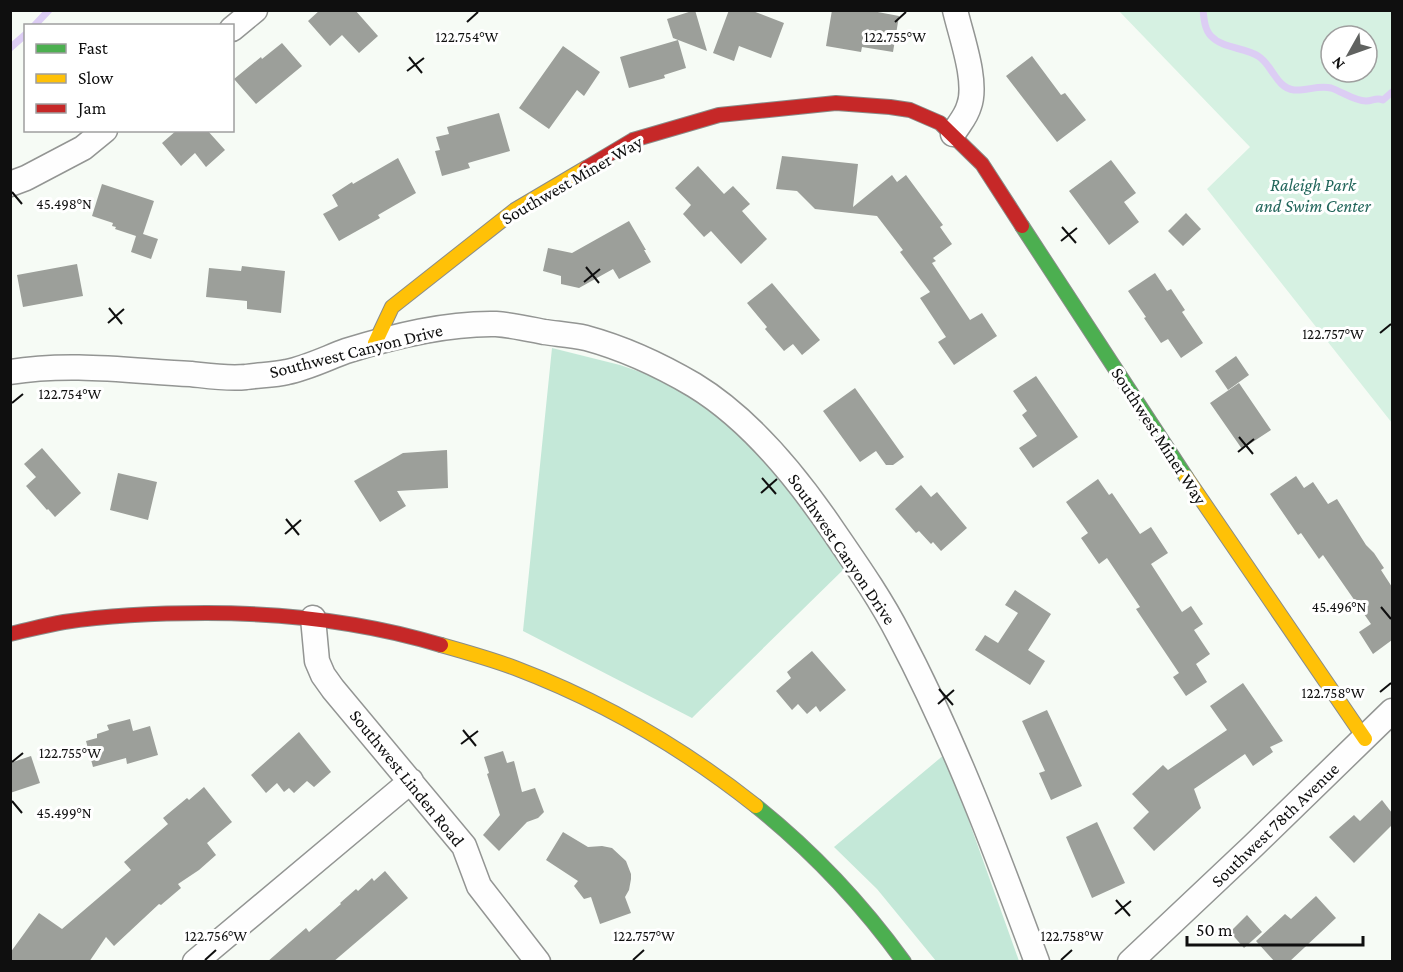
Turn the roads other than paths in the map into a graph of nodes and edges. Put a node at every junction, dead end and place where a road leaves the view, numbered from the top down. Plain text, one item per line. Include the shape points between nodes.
1 (255, 10) edge
2 (955, 10) edge
3 (234, 27) edge
4 (103, 132) edge
5 (953, 134) junction
6 (10, 184) edge
7 (375, 343) junction
8 (10, 372) edge
9 (313, 618) junction
10 (10, 634) edge
11 (1392, 711) edge
12 (1365, 739) junction
13 (411, 781) junction
14 (195, 962) edge
15 (538, 962) edge
16 (904, 962) edge
17 (1037, 962) edge
18 (1130, 962) edge

1 - 3 street
2 - 5 street via 972,90 969,107
4 - 6 street via 83,148
5 - 7 street, Southwest Miner Way via 940,123 910,110 836,103 719,115 633,140 515,210 480,237 392,307
5 - 12 street, Southwest Miner Way via 994,182 1211,515
7 - 8 street, Southwest Canyon Drive via 289,372 240,377 84,367
7 - 17 street, Southwest Canyon Drive via 447,327 498,324 581,337 651,362 696,387 736,417 786,466 815,504 898,633 969,787
9 - 10 street via 199,612 132,614 63,622
9 - 13 street, Southwest Linden Road via 317,661 323,675
9 - 16 street via 396,633 522,671 650,732 767,814 861,907
11 - 12 street, Southwest 78th Avenue
12 - 18 street, Southwest 78th Avenue
13 - 14 street
13 - 15 street, Southwest Linden Road via 464,846 479,886

